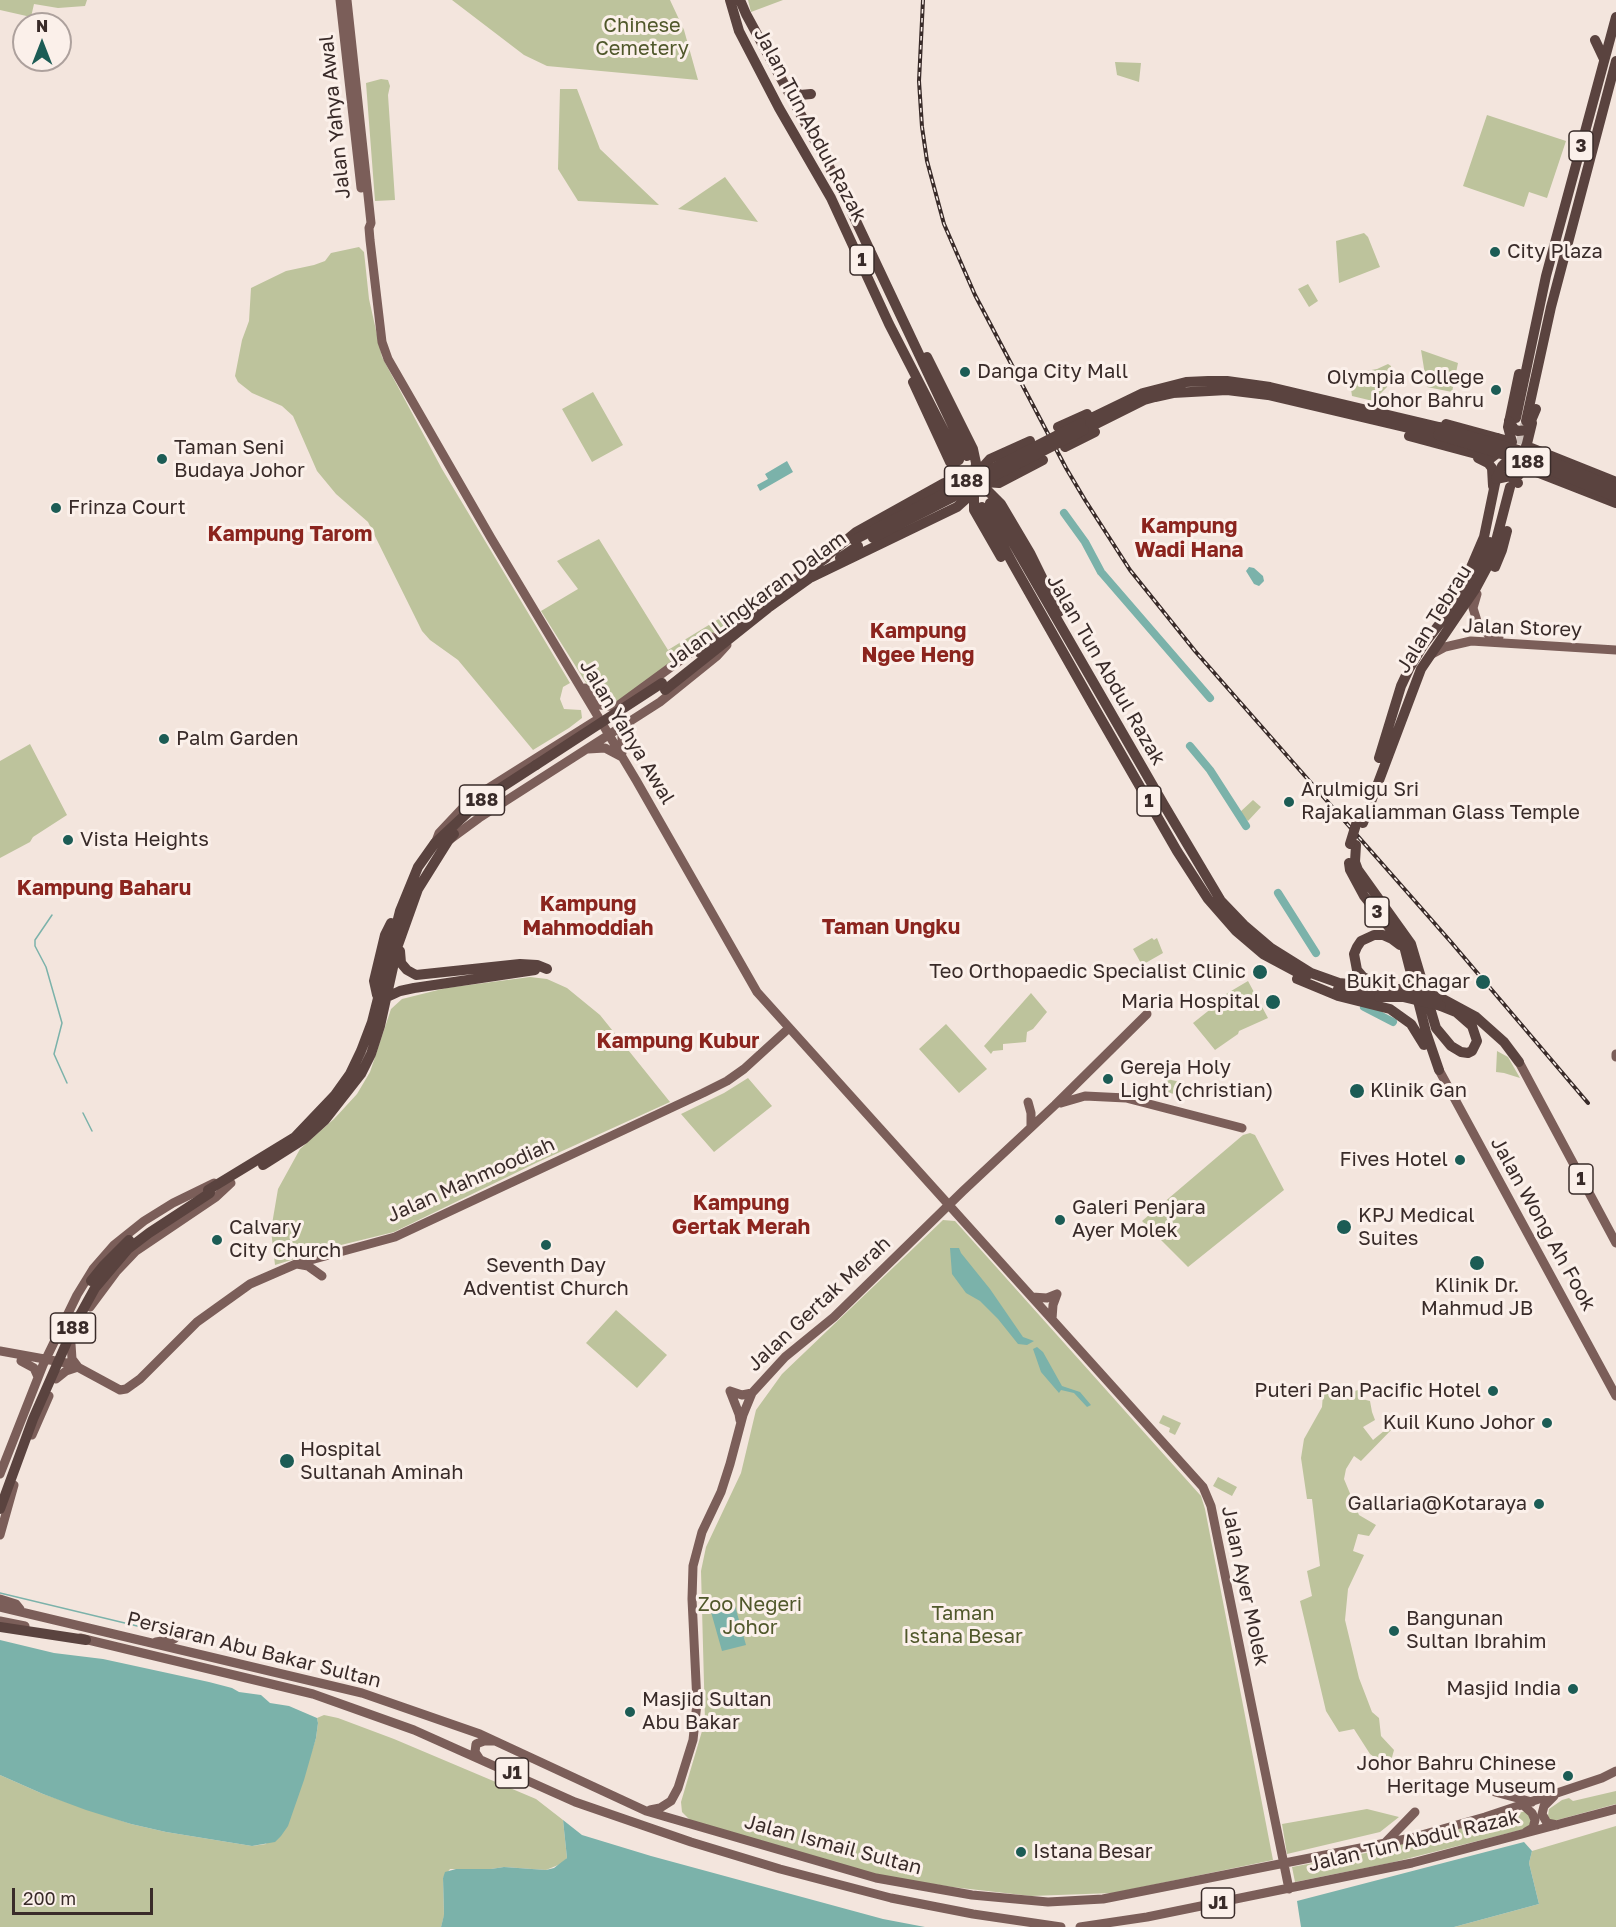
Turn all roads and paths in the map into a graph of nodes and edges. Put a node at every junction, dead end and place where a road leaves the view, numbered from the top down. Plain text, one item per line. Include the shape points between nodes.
1 (340, 0) edge
2 (347, 0) edge
3 (730, 0) edge
4 (740, 0) edge
5 (1616, 16) edge
6 (1595, 40) dead end
7 (1604, 59) junction
8 (1616, 61) edge
9 (781, 80) junction
10 (811, 94) dead end
11 (797, 106) junction
12 (804, 150) junction
13 (369, 228) junction
14 (1546, 276) junction
15 (1557, 293) junction
16 (1258, 389) junction
17 (1143, 393) junction
18 (1173, 393) junction
19 (1290, 396) junction
20 (1511, 405) junction
21 (1536, 409) junction
22 (1517, 420) junction
23 (1083, 427) junction
24 (1469, 430) junction
25 (1498, 438) junction
26 (1455, 448) junction
27 (1520, 452) junction
28 (1551, 454) junction
29 (996, 456) junction
30 (962, 457) junction
31 (1491, 458) junction
32 (1544, 474) junction
33 (1007, 480) junction
34 (974, 482) junction
35 (1509, 482) junction
36 (1616, 482) edge
37 (944, 483) junction
38 (1616, 488) edge
39 (1616, 497) edge
40 (1492, 498) junction
41 (1616, 503) edge
42 (987, 506) junction
43 (957, 507) junction
44 (856, 543) junction
45 (821, 561) junction
46 (812, 577) junction
47 (1477, 594) junction
48 (1461, 610) junction
49 (739, 626) junction
50 (1424, 644) junction
51 (1616, 645) edge
52 (1616, 650) edge
53 (1430, 655) junction
54 (566, 666) junction
55 (588, 701) junction
56 (660, 702) junction
57 (617, 707) junction
58 (598, 719) junction
59 (581, 729) junction
60 (609, 735) junction
61 (562, 740) junction
62 (595, 744) junction
63 (585, 749) junction
64 (1386, 752) junction
65 (622, 757) junction
66 (537, 769) junction
67 (1382, 781) dead end
68 (448, 841) junction
69 (435, 843) junction
70 (1353, 845) junction
71 (400, 911) junction
72 (1393, 917) joint
73 (399, 941) junction
74 (1406, 952) junction
75 (1263, 954) junction
76 (1381, 992) junction
77 (383, 998) junction
78 (1440, 1001) junction
79 (1429, 1006) junction
80 (1147, 1014) dead end
81 (1404, 1017) junction
82 (1422, 1021) junction
83 (789, 1028) junction
84 (1519, 1062) joint
85 (1439, 1070) junction
86 (1072, 1087) junction
87 (1077, 1097) junction
88 (1028, 1102) dead end
89 (1055, 1105) junction
90 (1030, 1127) junction
91 (1242, 1128) dead end
92 (248, 1166) junction
93 (231, 1183) junction
94 (933, 1189) junction
95 (963, 1191) junction
96 (209, 1192) junction
97 (948, 1205) junction
98 (960, 1218) junction
99 (931, 1222) junction
100 (1616, 1244) edge
101 (332, 1253) junction
102 (296, 1264) junction
103 (1032, 1297) junction
104 (1052, 1319) junction
105 (71, 1344) junction
106 (0, 1351) edge
107 (0, 1358) edge
108 (21, 1361) junction
109 (45, 1362) junction
110 (62, 1365) junction
111 (78, 1367) junction
112 (38, 1377) junction
113 (56, 1379) junction
114 (752, 1393) junction
115 (1616, 1396) edge
116 (740, 1425) junction
117 (0, 1474) edge
118 (0, 1490) edge
119 (5, 1499) edge
120 (0, 1509) edge
121 (0, 1535) edge
122 (0, 1599) edge
123 (0, 1606) edge
124 (24, 1612) junction
125 (0, 1621) edge
126 (0, 1627) edge
127 (178, 1635) dead end
128 (86, 1640) junction
129 (145, 1641) junction
130 (421, 1714) junction
131 (414, 1730) junction
132 (499, 1742) junction
133 (479, 1758) junction
134 (1616, 1771) edge
135 (1495, 1792) dead end
136 (1559, 1793) junction
137 (1527, 1804) junction
138 (1616, 1809) edge
139 (646, 1811) junction
140 (1415, 1812) dead end
141 (1559, 1825) junction
142 (693, 1826) joint
143 (1524, 1833) junction
144 (691, 1842) joint
145 (1385, 1843) junction
146 (1284, 1864) junction
147 (1289, 1889) junction
148 (1061, 1927) edge
149 (1080, 1927) edge

1 - 13 main road, Jalan Yahya Awal via 365,225
2 - 13 main road, Jalan Yahya Awal
3 - 12 highway, Jalan Tun Abdul Razak / 1 via 739,31
4 - 9 highway, Jalan Tun Abdul Razak / 1
5 - 7 highway, 3
6 - 7 highway
7 - 14 highway, 3
8 - 15 highway, 3
9 - 10 highway via 802,96
9 - 11 highway, Jalan Tun Abdul Razak / 1
11 - 12 highway via 792,117
11 - 30 highway, Jalan Tun Abdul Razak / 1 via 891,295 911,326
12 - 30 highway, Jalan Tun Abdul Razak / 1 via 858,252 889,324
13 - 54 main road, Jalan Yahya Awal via 382,342 388,359
14 - 20 highway
14 - 22 highway, 3
15 - 21 highway
15 - 22 highway, 3
16 - 17 highway, Jalan Lingkaran Dalam / 188 via 1227,381 1186,382
16 - 18 highway, Jalan Lingkaran Dalam / 188
16 - 19 highway, Jalan Lingkaran Dalam / 188
17 - 23 highway, Jalan Lingkaran Dalam / 188
17 - 29 highway
18 - 23 highway, Jalan Lingkaran Dalam / 188 via 1144,400
18 - 33 highway
19 - 24 highway via 1362,403
19 - 26 highway via 1329,415
19 - 38 highway, Jalan Lingkaran Dalam / 188, bridge via 1439,427 1539,456
19 - 39 highway, Jalan Lingkaran Dalam / 188, bridge via 1538,465
20 - 22 highway
20 - 24 highway via 1498,429
21 - 22 highway, bridge via 1527,430 1514,429
21 - 27 highway, bridge
21 - 28 highway via 1536,436
22 - 27 highway via 1509,433
23 - 44 highway, Jalan Lingkaran Dalam / 188, bridge
24 - 25 highway
25 - 27 highway, bridge
25 - 31 highway, bridge via 1500,451
26 - 31 highway
26 - 40 highway via 1483,459 1492,468
27 - 28 highway
27 - 31 highway, bridge
27 - 32 highway
27 - 35 highway, bridge
27 - 35 highway, bridge via 1502,466
28 - 36 highway
29 - 30 highway
29 - 34 highway via 985,464
30 - 34 highway via 960,473
30 - 34 highway via 976,463
30 - 37 highway
32 - 35 highway
32 - 41 highway
33 - 34 highway via 994,484
33 - 42 highway
34 - 37 highway
34 - 42 highway
34 - 42 highway via 991,493
34 - 43 highway via 967,498
35 - 40 highway
35 - 47 highway via 1506,535 1496,564
35 - 48 highway, Jalan Tebrau / 3 via 1491,561
35 - 50 highway, Jalan Tebrau / 3 via 1475,578
37 - 45 highway via 856,532
40 - 50 highway via 1484,537 1469,572 1431,626
42 - 43 highway
42 - 75 highway, Jalan Tun Abdul Razak / 1 via 1018,587 1070,665 1177,851 1208,899
42 - 76 highway, Jalan Tun Abdul Razak / 1 via 1030,553 1073,646 1221,901 1271,948 1311,973
43 - 46 highway
44 - 45 highway, Jalan Lingkaran Dalam / 188
44 - 46 highway, Jalan Lingkaran Dalam / 188
45 - 49 highway, Jalan Lingkaran Dalam / 188
46 - 49 highway, Jalan Lingkaran Dalam / 188
47 - 48 highway
47 - 51 main road, Jalan Storey via 1475,616 1490,636
48 - 53 highway, Jalan Tebrau / 3
49 - 56 main road via 717,656
49 - 57 main road via 711,638
49 - 66 highway, Jalan Lingkaran Dalam / 188, bridge via 663,686
50 - 64 highway, Jalan Tebrau / 3 via 1401,686
52 - 53 main road, Jalan Storey via 1471,641
53 - 64 highway, Jalan Tebrau / 3
54 - 55 main road, Jalan Yahya Awal
54 - 57 main road via 600,705
55 - 58 main road, Jalan Yahya Awal
55 - 61 main road via 585,719
56 - 60 main road
56 - 65 main road via 625,730 621,737
57 - 58 main road
58 - 59 main road
58 - 60 main road, Jalan Yahya Awal
59 - 61 main road
59 - 62 main road via 593,731 597,737
60 - 62 main road
60 - 65 main road, Jalan Yahya Awal
61 - 69 main road via 471,799 439,833
62 - 63 main road
63 - 65 main road via 605,748
63 - 68 main road
64 - 67 highway
64 - 70 highway, Jalan Tebrau / 3
65 - 83 main road, Jalan Yahya Awal via 751,982
66 - 68 highway, Jalan Lingkaran Dalam / 188 via 483,808
66 - 69 highway, Jalan Lingkaran Dalam / 188 via 479,802
68 - 73 highway, Jalan Lingkaran Dalam / 188 via 418,889
69 - 71 highway, Jalan Lingkaran Dalam / 188 via 418,867
70 - 72 highway, Jalan Tebrau / 3 via 1358,870
70 - 74 highway, Jalan Tebrau / 3 via 1350,870 1354,880 1402,941
71 - 77 highway, Jalan Lingkaran Dalam / 188
71 - 77 highway via 376,951 374,981
72 - 79 highway, Jalan Tebrau / 1 via 1415,953
73 - 77 highway, Jalan Lingkaran Dalam / 188
73 - 77 highway via 402,963 417,975 520,964 547,969 414,987
74 - 76 highway via 1383,935 1368,937 1357,947 1354,954 1358,970
74 - 82 highway, Jalan Tebrau / 3
75 - 76 highway, Jalan Tun Abdul Razak / 1 via 1319,982 1358,994
75 - 81 highway via 1304,983 1382,1006
76 - 78 highway, Jalan Tun Abdul Razak / 1, bridge
76 - 78 highway, Jalan Tun Abdul Razak / 1, bridge via 1396,988
77 - 92 highway, Jalan Lingkaran Dalam / 188 via 350,1074 335,1095 295,1137
77 - 93 highway, Jalan Lingkaran Dalam / 188 via 371,1054 361,1074 325,1120 277,1158
78 - 79 highway, Jalan Tebrau / 1 via 1472,1026 1475,1048 1468,1053 1448,1044 1436,1028
78 - 84 highway, Jalan Tun Abdul Razak / 1 via 1476,1017
79 - 82 highway
80 - 86 main road, Jalan Gertak Merah
81 - 82 highway
81 - 85 highway
82 - 85 highway, Jalan Tebrau / 3
83 - 94 main road, Jalan Yahya Awal
83 - 101 main road, Jalan Mahmoodiah via 744,1069 703,1093 395,1237
84 - 100 main road, Jalan Tun Abdul Razak / 1
85 - 115 main road, Jalan Wong Ah Fook
86 - 87 main road
86 - 89 main road, Jalan Gertak Merah
87 - 89 main road
87 - 91 main road via 1126,1098
88 - 90 main road
89 - 90 main road, Jalan Gertak Merah
90 - 95 main road, Jalan Gertak Merah
92 - 96 highway, Jalan Lingkaran Dalam / 188
92 - 109 main road, Jalan Lingkaran Dalam via 173,1203 114,1245 79,1291
93 - 96 highway, Jalan Lingkaran Dalam / 188
93 - 105 main road, Jalan Lingkaran Dalam via 126,1261 95,1298
94 - 95 main road via 944,1193
94 - 97 main road, Jalan Yahya Awal
94 - 99 main road via 937,1205
95 - 97 main road, Jalan Gertak Merah
95 - 98 main road via 957,1207
96 - 118 highway, Jalan Lingkaran Dalam / 188, bridge via 137,1233 88,1286 68,1323
96 - 120 highway, Jalan Lingkaran Dalam / 188, bridge via 128,1250 95,1288 41,1401
97 - 98 main road, Jalan Ayer Molek
97 - 99 main road, Jalan Gertak Merah
98 - 99 main road via 945,1215
98 - 103 main road, Jalan Ayer Molek
99 - 114 main road, Jalan Gertak Merah via 834,1317 785,1357
101 - 102 main road, Jalan Mahmoodiah
101 - 102 main road via 322,1276 308,1266
102 - 111 main road, Jalan Mahmoodiah via 250,1284 197,1322 126,1389 120,1390
103 - 104 main road, Jalan Ayer Molek
103 - 104 main road via 1057,1294
104 - 146 main road, Jalan Ayer Molek via 1208,1497
105 - 110 main road, Jalan Lingkaran Dalam
105 - 111 main road via 72,1359
106 - 109 main road
107 - 108 main road
108 - 109 main road
108 - 112 main road via 34,1368
109 - 110 main road, Jalan Mahmoodiah
109 - 112 main road, Jalan Lingkaran Dalam
110 - 111 main road, Jalan Mahmoodiah
110 - 113 main road, Jalan Lingkaran Dalam
111 - 113 main road
112 - 117 main road, Jalan Lingkaran Dalam
113 - 119 main road, Jalan Lingkaran Dalam
114 - 116 main road, Jalan Gertak Merah
114 - 116 main road via 730,1391 740,1414
116 - 139 main road, Jalan Gertak Merah via 721,1492 702,1532 693,1566 697,1703 693,1740 671,1801
119 - 121 main road, Jalan Lingkaran Dalam
122 - 124 main road via 16,1604
123 - 124 main road, Persiaran Abu Bakar Sultan / J1
124 - 129 main road, Persiaran Abu Bakar Sultan / J1
125 - 128 main road, Persiaran Abu Bakar Sultan / J1
126 - 128 highway
127 - 129 main road via 167,1641
128 - 131 main road, Persiaran Abu Bakar Sultan / J1 via 313,1694
129 - 130 main road, Persiaran Abu Bakar Sultan / J1 via 333,1684
130 - 131 main road via 427,1726
130 - 132 main road, Persiaran Abu Bakar Sultan / J1
131 - 133 main road, Persiaran Abu Bakar Sultan / J1
132 - 133 main road via 479,1742 474,1748
132 - 139 main road, Persiaran Abu Bakar Sultan / J1
133 - 144 main road, Persiaran Abu Bakar Sultan / J1 via 575,1802
134 - 136 main road, Jalan Ismail Sultan
135 - 137 main road
136 - 137 main road, Jalan Ismail Sultan
136 - 141 main road via 1542,1811 1547,1822
137 - 143 main road via 1535,1820 1533,1828
137 - 145 main road, Jalan Ismail Sultan
138 - 141 main road, Jalan Tun Abdul Razak
139 - 142 main road, Persiaran Abu Bakar Sultan / J1
140 - 145 main road
141 - 143 main road, Jalan Tun Abdul Razak
142 - 146 main road, Jalan Ismail Sultan / J1 via 876,1878 1048,1902 1103,1899
143 - 147 main road, Jalan Tun Abdul Razak via 1412,1863
144 - 148 main road, Jalan Ismail Sultan / J1 via 891,1898
145 - 146 main road, Jalan Ismail Sultan
146 - 147 main road, Jalan Ayer Molek
147 - 149 main road, J1

